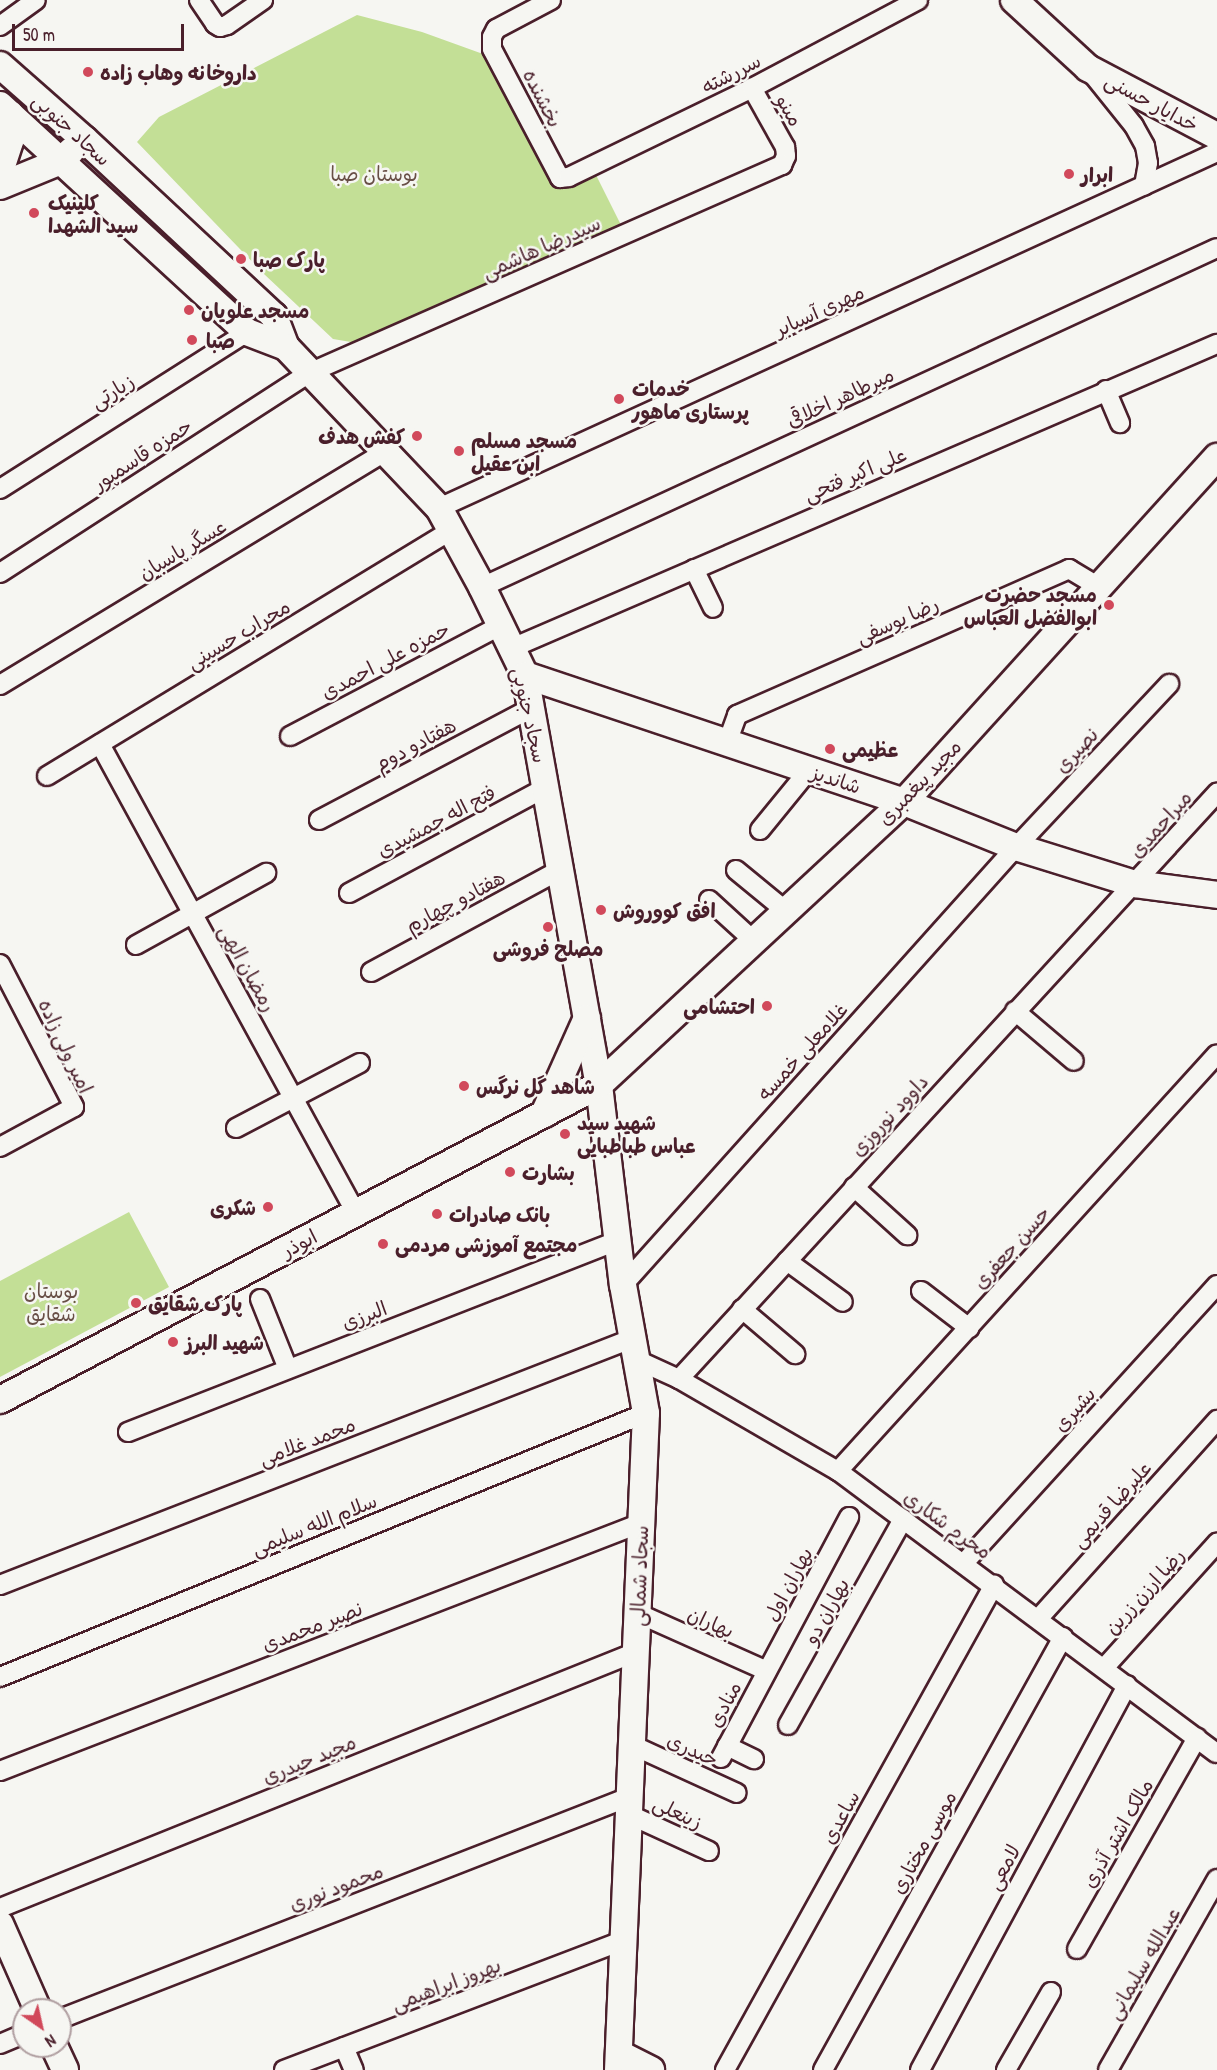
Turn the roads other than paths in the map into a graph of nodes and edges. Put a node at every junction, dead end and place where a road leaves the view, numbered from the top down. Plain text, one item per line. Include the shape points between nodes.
1 (36, 0) edge
2 (199, 0) edge
3 (263, 0) edge
4 (551, 0) edge
5 (918, 0) edge
6 (1014, 0) edge
7 (0, 26) edge
8 (0, 65) edge
9 (1088, 68) junction
10 (752, 88) junction
11 (5, 110) edge
12 (1217, 136) edge
13 (84, 139) junction
14 (1217, 152) edge
15 (786, 156) joint
16 (61, 161) junction
17 (0, 172) edge
18 (560, 178) joint
19 (0, 186) edge
20 (1144, 186) junction
21 (1217, 248) edge
22 (247, 332) junction
23 (1217, 344) edge
24 (286, 347) junction
25 (309, 374) junction
26 (1106, 390) junction
27 (1120, 423) dead end
28 (386, 451) junction
29 (1217, 457) edge
30 (0, 489) edge
31 (439, 508) junction
32 (452, 531) junction
33 (694, 569) junction
34 (0, 573) edge
35 (482, 587) junction
36 (1099, 587) junction
37 (714, 608) dead end
38 (501, 625) junction
39 (512, 648) junction
40 (525, 675) junction
41 (1169, 684) dead end
42 (0, 685) edge
43 (531, 708) junction
44 (290, 736) dead end
45 (727, 743) junction
46 (100, 744) junction
47 (809, 770) junction
48 (47, 776) dead end
49 (545, 788) junction
50 (1217, 793) edge
51 (904, 802) junction
52 (319, 820) dead end
53 (760, 830) dead end
54 (1016, 847) junction
55 (560, 870) junction
56 (736, 870) dead end
57 (266, 873) dead end
58 (1136, 884) junction
59 (349, 893) dead end
60 (1217, 895) edge
61 (709, 900) dead end
62 (786, 911) junction
63 (193, 914) junction
64 (754, 941) junction
65 (136, 945) dead end
66 (0, 964) edge
67 (371, 972) dead end
68 (1015, 1011) junction
69 (587, 1017) junction
70 (1217, 1054) edge
71 (1074, 1061) dead end
72 (360, 1063) dead end
73 (599, 1085) junction
74 (293, 1097) junction
75 (544, 1114) junction
76 (236, 1128) dead end
77 (0, 1148) edge
78 (854, 1187) junction
79 (356, 1213) junction
80 (907, 1235) dead end
81 (617, 1241) junction
82 (787, 1261) junction
83 (623, 1285) junction
84 (1217, 1285) edge
85 (921, 1292) dead end
86 (260, 1299) dead end
87 (843, 1302) dead end
88 (742, 1309) junction
89 (969, 1328) junction
90 (633, 1349) junction
91 (795, 1354) dead end
92 (288, 1369) junction
93 (679, 1379) junction
94 (0, 1400) edge
95 (646, 1413) junction
96 (1217, 1420) edge
97 (128, 1432) dead end
98 (838, 1471) junction
99 (849, 1517) dead end
100 (903, 1519) junction
101 (641, 1523) junction
102 (1217, 1543) edge
103 (964, 1563) junction
104 (994, 1585) junction
105 (0, 1586) edge
106 (637, 1613) junction
107 (1038, 1619) junction
108 (1063, 1637) junction
109 (636, 1652) junction
110 (1104, 1668) junction
111 (766, 1671) junction
112 (0, 1677) edge
113 (1126, 1685) junction
114 (788, 1725) dead end
115 (1197, 1738) junction
116 (632, 1745) junction
117 (1217, 1753) edge
118 (754, 1759) dead end
119 (0, 1771) edge
120 (737, 1793) dead end
121 (629, 1806) junction
122 (709, 1851) dead end
123 (1217, 1879) edge
124 (0, 1908) edge
125 (0, 1924) edge
126 (624, 1940) junction
127 (1077, 1949) dead end
128 (1050, 1992) dead end
129 (33, 1998) edge
130 (72, 2015) edge
131 (345, 2047) junction
132 (619, 2062) edge
133 (284, 2070) edge
134 (354, 2070) edge
135 (651, 2070) edge
136 (725, 2070) edge
137 (823, 2070) edge
138 (920, 2070) edge
139 (1006, 2070) edge
140 (1108, 2070) edge

1 - 7 street
2 - 3 street via 220,27
4 - 18 street, بخشنده via 496,29 492,48
5 - 10 street, سررشته
6 - 9 main road, خدایار حسنی
8 - 13 main road, سجاد جنوبی
9 - 12 main road, خدایار حسنی
9 - 20 street, خدایار حسنی via 1145,146 1148,163
10 - 15 street, مینو via 785,147
10 - 18 street, سررشته
11 - 16 main road, سجاد جنوبی
11 - 17 main road via 10,141
13 - 16 main road
13 - 24 main road, سجاد جنوبی via 274,316
14 - 20 street, مهری آسیابر
15 - 25 street, سیدرضا هاشمی via 782,165
16 - 19 main road
16 - 22 main road, سجاد جنوبی
20 - 31 street, مهری آسیابر
21 - 35 street, میرطاهر اخلاقی
22 - 24 main road
22 - 30 street, زیارتی
23 - 26 street, علی اکبر فتحی
24 - 25 main road, سجاد جنوبی
25 - 28 main road, سجاد جنوبی
25 - 34 street, حمزه قاسمپور
26 - 27 street
26 - 33 street, علی اکبر فتحی
28 - 31 main road, سجاد جنوبی
28 - 42 street, عسگر پاسبان
29 - 36 main road, مجید پیغمبری
31 - 32 main road, سجاد جنوبی
32 - 35 main road, سجاد جنوبی
32 - 46 street, محراب حسینی
33 - 37 street
33 - 39 street, علی اکبر فتحی
35 - 38 main road, سجاد جنوبی
36 - 45 street, رضا یوسفی via 1069,568 737,716
36 - 51 main road, مجید پیغمبری
38 - 39 main road, سجاد جنوبی
38 - 44 street, حمزه علی احمدی
39 - 40 main road, سجاد جنوبی
40 - 43 main road, سجاد جنوبی
40 - 45 main road, شاندیز
41 - 54 street, نصیری
43 - 49 main road, سجاد جنوبی
43 - 52 street, هفتادو دوم
45 - 47 main road, شاندیز
46 - 48 street, محراب حسینی
46 - 63 street, رمضان الهی
47 - 51 main road, شاندیز
47 - 53 street
49 - 55 main road, سجاد جنوبی
49 - 59 street, فتح اله جمشیدی
50 - 58 street, میراحمدی
51 - 54 main road, شاندیز
51 - 62 main road, مجید پیغمبری
54 - 58 main road, شاندیز
54 - 83 street, غلامعلی خمسه
55 - 67 street, هفتادو چهارم
55 - 69 main road, سجاد جنوبی
56 - 62 street
57 - 63 street
58 - 60 main road, شاندیز
58 - 68 street, داوود نوروزی
61 - 64 street
62 - 64 main road, مجید پیغمبری
63 - 65 street
63 - 74 street, رمضان الهی
64 - 73 main road, مجید پیغمبری
66 - 77 street, امیر ولی زاده via 74,1107
68 - 71 street
68 - 78 street, داوود نوروزی
69 - 73 main road, سجاد جنوبی
69 - 75 main road
70 - 89 street, حسن جعفری
72 - 74 street
73 - 75 main road, ابوذر
73 - 81 main road, سجاد شمالی
74 - 76 street
74 - 79 street, رمضان الهی
75 - 79 main road, ابوذر
78 - 80 street
78 - 82 street, داوود نوروزی
79 - 94 main road, ابوذر
81 - 83 main road, سجاد شمالی
81 - 92 street, البرزی
82 - 87 street
82 - 88 street, داوود نوروزی
83 - 90 main road, سجاد شمالی
84 - 103 street, بشیری
85 - 89 street
86 - 92 street
88 - 91 street
88 - 93 street, داوود نوروزی
89 - 98 street, حسن جعفری
90 - 93 street, محرم شکاری
90 - 95 main road, سجاد شمالی
90 - 105 street, محمد غلامی
92 - 97 street, البرزی
93 - 98 street, محرم شکاری
95 - 101 main road, سجاد شمالی
95 - 112 street, سلام الله سلیمی
96 - 107 street, علیرضا قدیمی
98 - 100 street, محرم شکاری
99 - 111 street, بهاران اول
100 - 103 street, محرم شکاری
100 - 114 street, بهاران دو
101 - 106 main road, سجاد شمالی
101 - 119 street, نصیر محمدی
102 - 110 street, رضا ارزن زرین
103 - 104 street, محرم شکاری
104 - 107 street, محرم شکاری
104 - 136 street, ساعدی
106 - 109 main road, سجاد شمالی
106 - 111 street, بهاران
107 - 108 street, محرم شکاری
108 - 110 street, محرم شکاری
108 - 137 street, موسی مختاری
109 - 116 main road, سجاد شمالی
109 - 124 street, مجید حیدری
110 - 113 street, محرم شکاری
111 - 118 street, منادی via 724,1752
113 - 115 street, محرم شکاری
113 - 138 street, لامعی
115 - 117 street, محرم شکاری
115 - 127 street, مالک اشتر آذری
116 - 120 street, حیدری
116 - 121 main road, سجاد شمالی
121 - 122 street, زینعلی
121 - 126 main road, سجاد شمالی
121 - 130 street, محمود نوری
123 - 140 street, عبدالله سلیمانی
125 - 129 main road
126 - 131 street, بهروز ابراهیمی
126 - 132 main road, سجاد شمالی
128 - 139 street
131 - 133 street, بهروز ابراهیمی
131 - 134 street
132 - 135 main road

